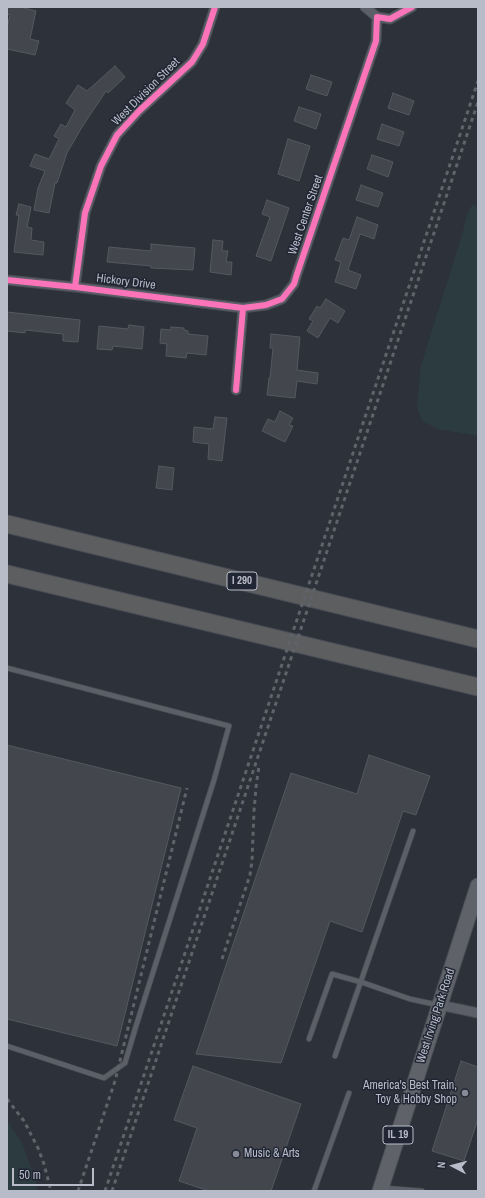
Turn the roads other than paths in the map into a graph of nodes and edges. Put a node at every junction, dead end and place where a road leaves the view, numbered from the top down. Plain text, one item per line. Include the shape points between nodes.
1 (215, 7) edge
2 (365, 7) edge
3 (412, 7) edge
4 (377, 17) junction
5 (7, 280) edge
6 (75, 287) junction
7 (243, 308) junction
8 (236, 390) dead end
9 (7, 524) edge
10 (7, 574) edge
11 (478, 639) edge
12 (7, 668) edge
13 (474, 686) edge
14 (413, 830) dead end
15 (478, 886) edge
16 (361, 982) junction
17 (440, 1005) junction
18 (478, 1012) edge
19 (309, 1039) dead end
20 (7, 1046) edge
21 (335, 1056) dead end
22 (349, 1092) dead end
23 (381, 1189) edge
24 (314, 1191) edge
25 (422, 1191) edge

1 - 6 street, West Division Street via 203,44 192,62 134,115 117,135 101,166 85,213
2 - 4 street
3 - 4 street via 390,20
4 - 7 street, West Center Street via 376,41 294,284 275,302
5 - 6 street, Hickory Drive
6 - 7 street, Hickory Drive
7 - 8 street
9 - 11 highway, I 290
10 - 13 highway
12 - 20 lane via 229,726 125,1063 104,1078
14 - 16 lane
15 - 17 main road, West Irving Park Road / IL 19
16 - 17 lane via 410,999
16 - 19 lane via 332,974
16 - 21 lane
17 - 18 street
17 - 23 main road, West Irving Park Road / IL 19
22 - 24 lane
23 - 25 lane

